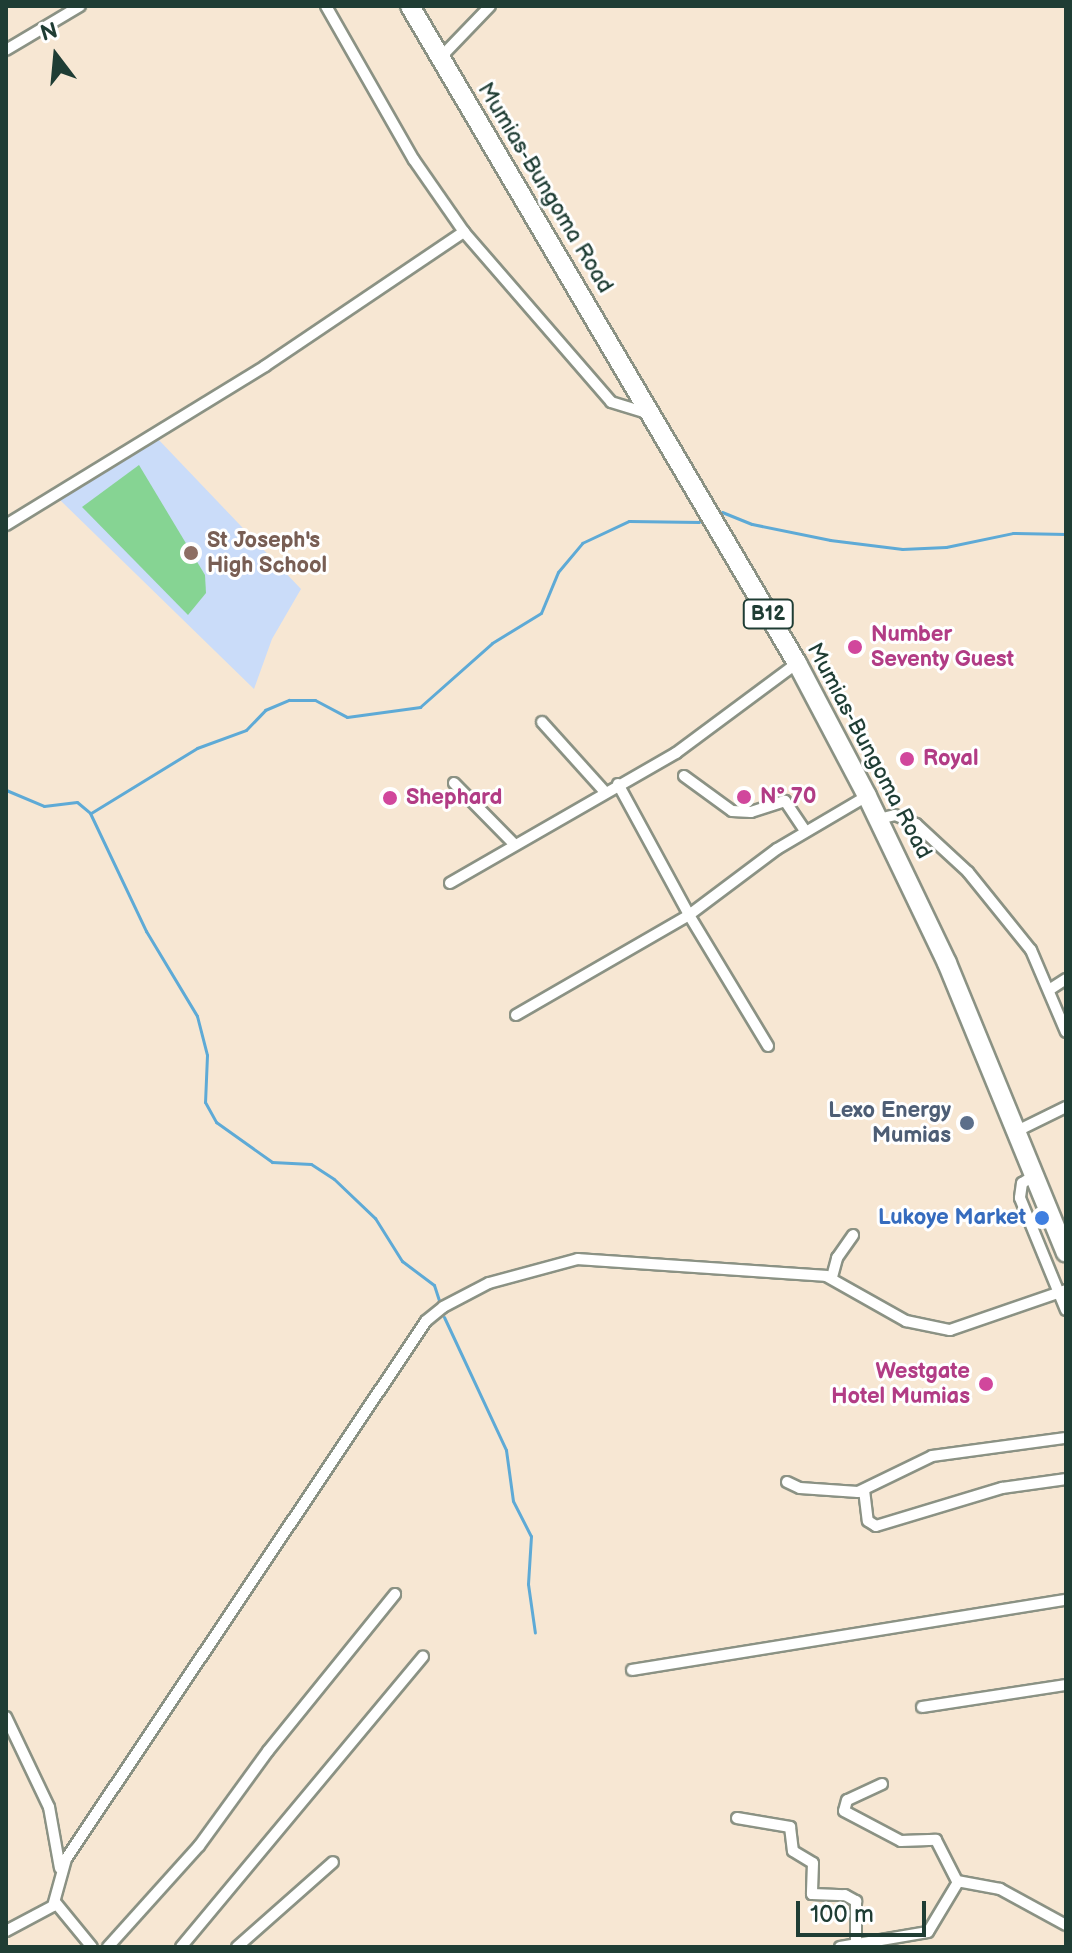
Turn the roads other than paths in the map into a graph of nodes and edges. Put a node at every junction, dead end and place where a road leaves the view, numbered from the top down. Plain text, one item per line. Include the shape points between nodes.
1 (80, 6) edge
2 (326, 6) edge
3 (410, 6) edge
4 (490, 6) edge
5 (6, 50) edge
6 (440, 58) junction
7 (464, 232) junction
8 (650, 414) junction
9 (6, 525) edge
10 (797, 663) junction
11 (542, 722) dead end
12 (684, 776) dead end
13 (454, 783) dead end
14 (618, 784) junction
15 (605, 792) junction
16 (867, 796) junction
17 (879, 819) junction
18 (805, 831) junction
19 (514, 844) junction
20 (450, 883) dead end
21 (689, 915) junction
22 (1066, 979) edge
23 (1049, 990) junction
24 (516, 1015) dead end
25 (1066, 1032) edge
26 (768, 1046) dead end
27 (1066, 1107) edge
28 (1017, 1131) junction
29 (1035, 1175) junction
30 (853, 1235) dead end
31 (1062, 1244) edge
32 (1036, 1246) junction
33 (832, 1277) junction
34 (1064, 1301) edge
35 (1066, 1438) edge
36 (1066, 1479) edge
37 (787, 1482) dead end
38 (864, 1490) junction
39 (395, 1594) dead end
40 (1066, 1600) edge
41 (423, 1657) dead end
42 (632, 1670) dead end
43 (1066, 1685) edge
44 (922, 1707) dead end
45 (6, 1717) edge
46 (882, 1784) dead end
47 (737, 1818) dead end
48 (333, 1862) dead end
49 (60, 1868) junction
50 (958, 1882) junction
51 (55, 1902) junction
52 (1066, 1925) edge
53 (6, 1931) edge
54 (856, 1943) junction
55 (92, 1947) edge
56 (108, 1947) edge
57 (181, 1947) edge
58 (237, 1947) edge
59 (840, 1947) edge

1 - 5 street
2 - 7 street via 414,160
3 - 6 highway, Mumias-Bungoma Road / B12
4 - 6 street
6 - 8 highway, Mumias-Bungoma Road / B12
7 - 8 street via 611,402
7 - 9 street via 252,374
8 - 10 highway, Mumias-Bungoma Road / B12
10 - 14 street via 717,727
10 - 16 highway, Mumias-Bungoma Road / B12
11 - 15 street
12 - 18 street via 732,811 751,812 785,801
13 - 19 street
14 - 15 street
14 - 21 street
15 - 19 street
16 - 17 highway, Mumias-Bungoma Road / B12
16 - 18 street
17 - 23 street via 902,817 948,849 1013,924
17 - 28 highway, Mumias-Bungoma Road / B12
18 - 21 street
19 - 20 street
21 - 24 street
21 - 26 street
22 - 23 street
23 - 25 street
27 - 28 street
28 - 29 highway, Mumias-Bungoma Road / B12
29 - 31 highway, Mumias-Bungoma Road / B12
29 - 32 street via 1019,1190
30 - 33 street via 837,1258
31 - 32 street
32 - 34 street
33 - 34 street via 906,1321 950,1330
33 - 49 street via 750,1267 578,1259 489,1283 435,1311
35 - 38 street via 932,1456
36 - 38 street via 1002,1488 876,1526 868,1521
37 - 38 street via 800,1488
39 - 56 street via 199,1846
40 - 42 street
41 - 57 street
43 - 44 street
45 - 49 street via 44,1791
46 - 50 street via 850,1798 844,1810 906,1843 936,1840
47 - 54 street via 790,1827 793,1851 813,1863 812,1894 845,1895 856,1901
48 - 58 street
49 - 51 street
50 - 52 street via 1000,1889
50 - 54 street via 928,1932
51 - 53 street via 46,1912
51 - 55 street
54 - 59 street

